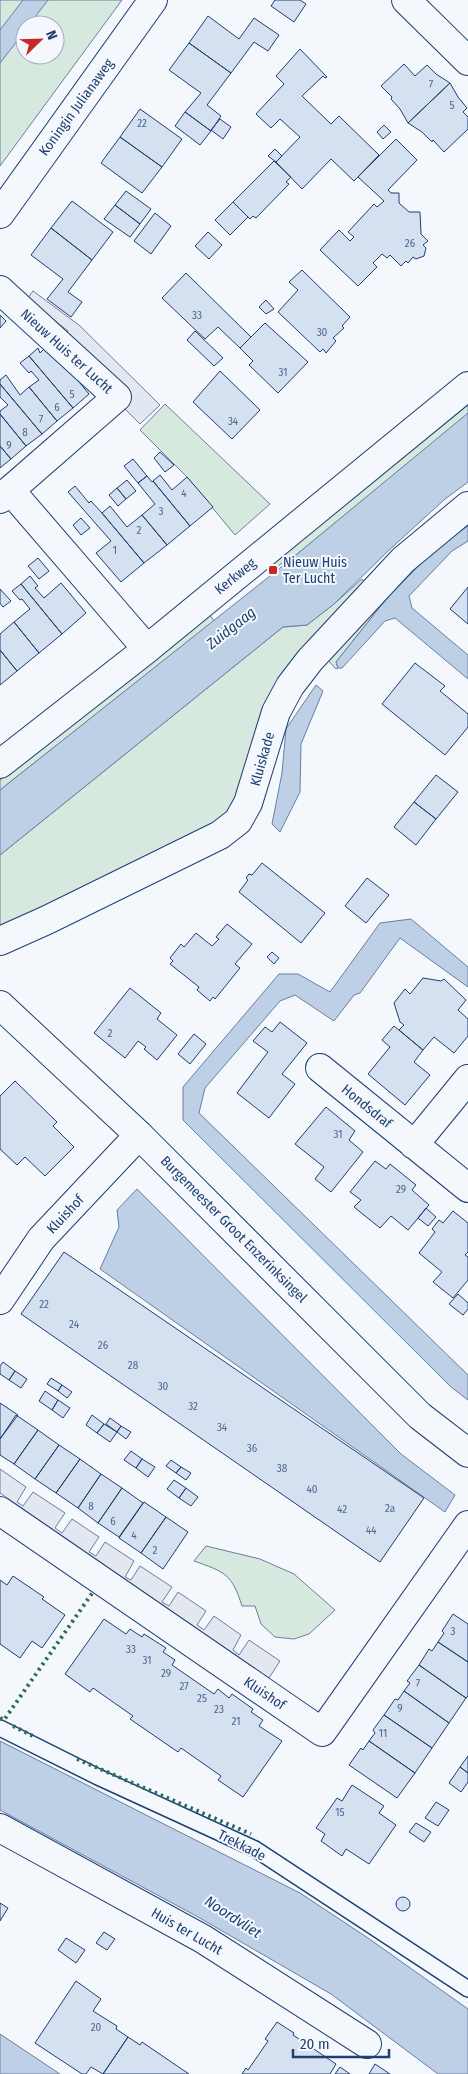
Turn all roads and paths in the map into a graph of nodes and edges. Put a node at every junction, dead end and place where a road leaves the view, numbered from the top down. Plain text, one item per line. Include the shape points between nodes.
1 (153, 0) edge
2 (406, 0) edge
3 (468, 61) edge
4 (0, 214) edge
5 (0, 290) edge
6 (468, 386) edge
7 (5, 495) edge
8 (468, 506) edge
9 (146, 649) junction
10 (1, 760) edge
11 (0, 941) edge
12 (0, 1005) edge
13 (320, 1068) dead end
14 (468, 1079) edge
15 (139, 1135) junction
16 (414, 1144) junction
17 (468, 1188) edge
18 (0, 1300) edge
19 (468, 1453) edge
20 (0, 1511) edge
21 (468, 1526) edge
22 (0, 1728) edge
23 (0, 1828) edge
24 (468, 1989) edge
25 (366, 2044) dead end

1 - 4 street, Koningin Julianaweg
2 - 3 street
5 - 7 street, Nieuw Huis ter Lucht via 117,397
6 - 9 street, Kerkweg
7 - 9 street, Nieuw Huis ter Lucht
8 - 11 street, Kluiskade via 402,560 290,686 276,712 254,786 238,821 220,835
9 - 10 street, Kerkweg
12 - 15 street, Burgemeester Groot Enzerinksingel
13 - 16 street, Hondsdraf
14 - 16 street
15 - 18 street, Kluishof via 41,1239
15 - 19 street, Burgemeester Groot Enzerinksingel via 420,1416
16 - 17 street, Hondsdraf
20 - 21 street, Kluishof via 322,1732
22 - 24 lane, Trekkade via 255,1849
23 - 25 street, Huis ter Lucht via 204,1939

